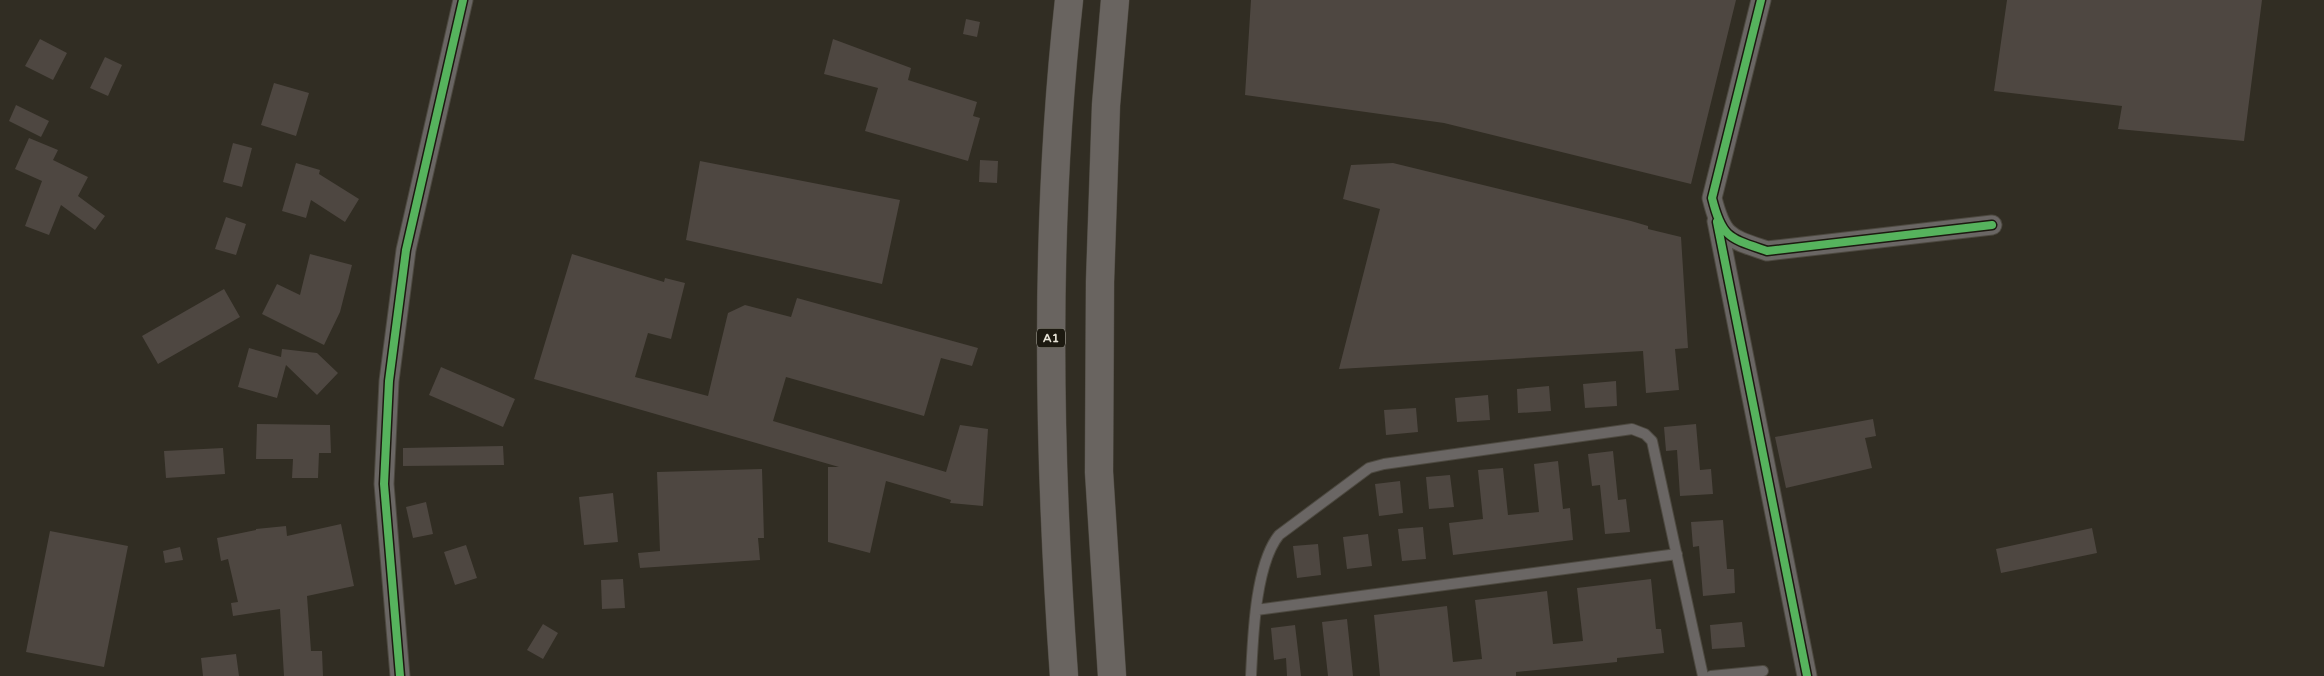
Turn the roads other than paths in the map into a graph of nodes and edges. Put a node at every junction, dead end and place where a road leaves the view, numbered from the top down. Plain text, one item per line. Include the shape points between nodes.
1 (463, 0) edge
2 (1068, 0) edge
3 (1115, 0) edge
4 (1761, 0) edge
5 (1712, 198) junction
6 (1992, 225) dead end
7 (1677, 554) junction
8 (1256, 610) junction
9 (1763, 670) dead end
10 (400, 676) edge
11 (1064, 676) edge
12 (1112, 676) edge
13 (1251, 676) edge
14 (1703, 676) edge
15 (1711, 676) edge
16 (1807, 676) edge

1 - 10 street via 406,250 389,381 384,484
2 - 11 highway, A1 via 1053,218 1051,354 1052,465
3 - 12 highway via 1106,105 1099,472
4 - 5 street
5 - 6 street via 1719,224 1733,239 1767,250
5 - 16 street
7 - 8 lane
7 - 8 lane via 1652,441 1632,429 1622,430 1369,468 1279,535 1270,546
7 - 14 lane
8 - 13 lane
9 - 15 lane

